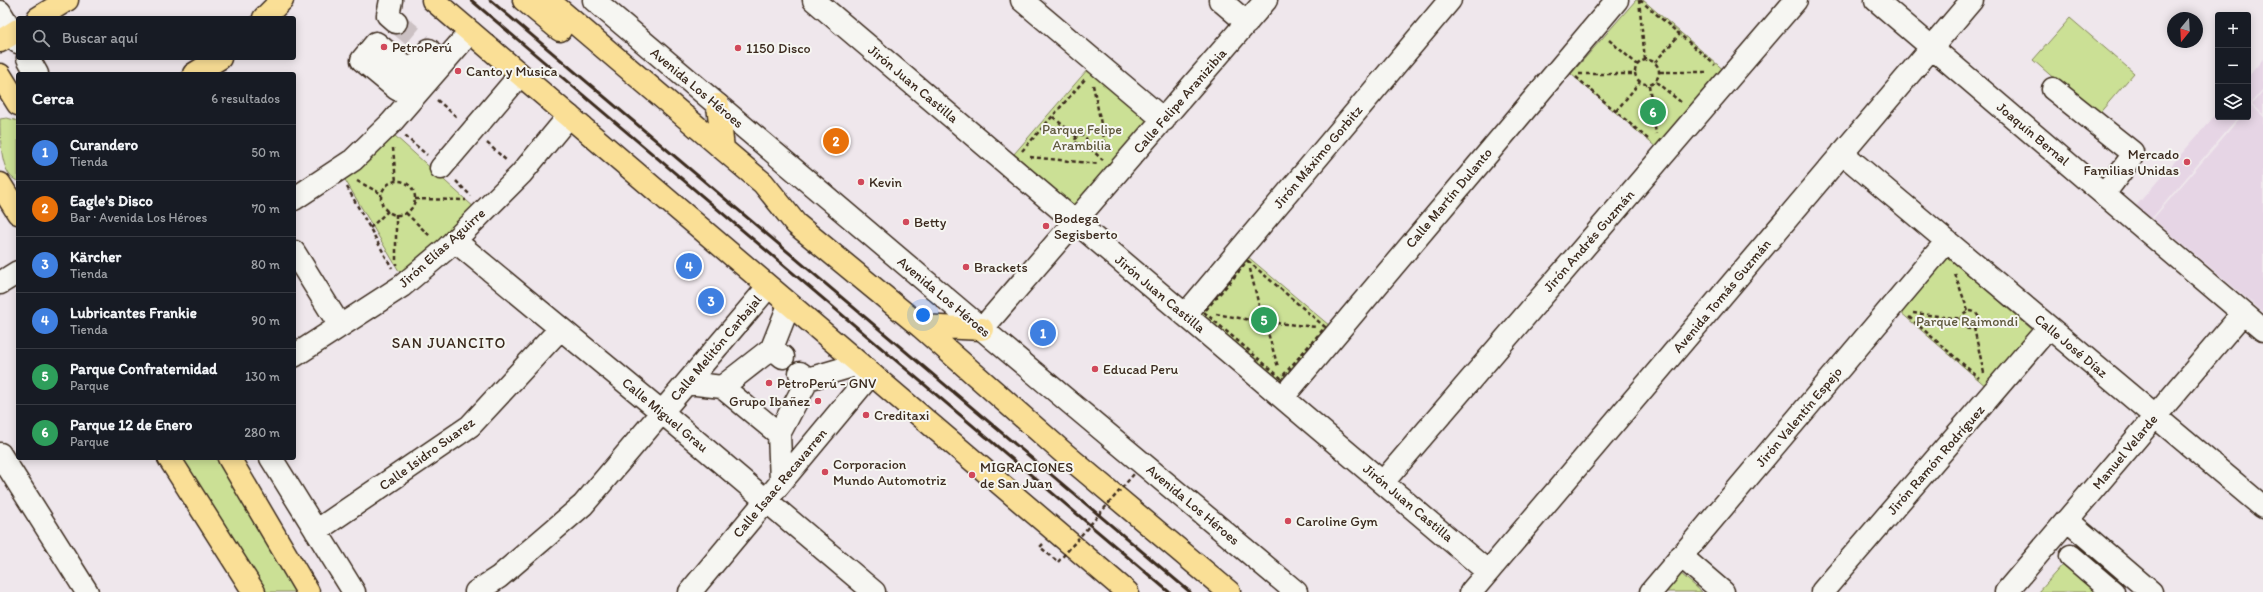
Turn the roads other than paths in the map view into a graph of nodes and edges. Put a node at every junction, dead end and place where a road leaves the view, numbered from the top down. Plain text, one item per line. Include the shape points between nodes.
1 (67, 0) edge
2 (282, 0) edge
3 (391, 0) edge
4 (433, 0) edge
5 (453, 0) edge
6 (524, 0) edge
7 (548, 0) edge
8 (594, 0) edge
9 (814, 0) edge
10 (1022, 0) edge
11 (1220, 0) edge
12 (1266, 0) edge
13 (1450, 0) edge
14 (1617, 0) edge
15 (1796, 0) edge
16 (1876, 0) edge
17 (1972, 0) edge
18 (0, 12) edge
19 (41, 16) edge
20 (266, 16) edge
21 (396, 22) tunnel mouth
22 (1247, 23) junction
23 (467, 29) junction
24 (12, 36) edge
25 (1932, 48) junction
26 (29, 60) edge
27 (217, 60) edge
28 (36, 72) edge
29 (197, 72) edge
30 (411, 72) junction
31 (520, 75) junction
32 (2, 80) edge
33 (397, 89) junction
34 (2053, 89) dead end
35 (16, 101) edge
36 (718, 105) junction
37 (569, 116) junction
38 (397, 117) junction
39 (1164, 120) junction
40 (723, 149) junction
41 (1842, 153) junction
42 (441, 168) dead end
43 (7, 191) edge
44 (2104, 194) junction
45 (296, 198) edge
46 (16, 209) edge
47 (1076, 222) junction
48 (796, 224) junction
49 (1947, 241) junction
50 (450, 245) junction
51 (296, 255) edge
52 (16, 273) edge
53 (0, 283) edge
54 (768, 287) junction
55 (789, 305) junction
56 (2244, 313) junction
57 (1186, 315) junction
58 (340, 326) junction
59 (920, 326) junction
60 (2049, 327) junction
61 (560, 329) junction
62 (982, 329) junction
63 (2263, 330) edge
64 (296, 355) edge
65 (865, 369) junction
66 (688, 383) junction
67 (722, 387) junction
68 (1283, 397) junction
69 (663, 413) junction
70 (2155, 416) junction
71 (779, 434) junction
72 (0, 454) edge
73 (170, 460) edge
74 (230, 460) edge
75 (272, 460) edge
76 (781, 481) junction
77 (1383, 482) junction
78 (765, 500) junction
79 (2263, 507) edge
80 (2067, 520) junction
81 (316, 531) junction
82 (1681, 556) junction
83 (2071, 556) dead end
84 (1488, 572) junction
85 (504, 585) edge
86 (87, 592) edge
87 (254, 592) edge
88 (308, 592) edge
89 (354, 592) edge
90 (476, 592) edge
91 (690, 592) edge
92 (874, 592) edge
93 (1127, 592) edge
94 (1229, 592) edge
95 (1296, 592) edge
96 (1471, 592) edge
97 (1651, 592) edge
98 (1723, 592) edge
99 (1822, 592) edge
100 (2006, 592) edge
101 (2113, 592) edge
102 (2150, 592) edge

1 - 19 main road
2 - 20 main road
3 - 21 street via 388,15
4 - 23 main road
5 - 23 main road via 458,4
6 - 48 main road via 752,194
7 - 40 main road, Avenida Los Héroes
8 - 36 street, Avenida Los Héroes
9 - 47 street, Jirón Juan Castilla via 1014,161
10 - 39 street via 1094,69
11 - 22 street
12 - 22 street, Calle Felipe Aranizibia
13 - 57 street, Jirón Máximo Gorbitz via 1243,257
14 - 68 street, Calle Martín Dulanto via 1330,331
15 - 77 street, Jirón Andrés Guzmán via 1661,151
16 - 25 street, Joaquín Bernal
17 - 25 street, Avenida Tomás Guzmán
18 - 24 street
22 - 39 street, Calle Felipe Aranizibia
23 - 30 street via 426,47
23 - 31 main road
23 - 38 street
25 - 41 street, Avenida Tomás Guzmán
25 - 44 street, Joaquín Bernal
26 - 28 street
27 - 29 main road
30 - 33 street
30 - 33 street via 376,43 362,60
31 - 37 main road
31 - 42 street
32 - 35 main road
33 - 38 street
34 - 44 street via 2132,152 2131,158
36 - 40 main road
36 - 62 street, Avenida Los Héroes
37 - 50 street, Jirón Elías Aguirre via 521,174
37 - 54 main road
38 - 45 street via 353,160
39 - 47 street, Calle Felipe Aranizibia
40 - 48 main road, Avenida Los Héroes via 763,182
41 - 49 street, Calle José Díaz
41 - 84 street, Avenida Tomás Guzmán
43 - 46 main road
44 - 56 street, Joaquín Bernal
47 - 57 street, Jirón Juan Castilla
47 - 62 street, Calle Felipe Aranizibia
48 - 59 main road, Avenida Los Héroes
49 - 60 street, Calle José Díaz
49 - 82 street, Jirón Valentín Espejo via 1898,308
50 - 58 street, Jirón Elías Aguirre
50 - 61 street, Calle Miguel Grau
51 - 58 street
52 - 53 street
54 - 55 main road
54 - 66 street, Calle Melitón Carbajal
55 - 65 main road
55 - 67 street via 778,353
56 - 63 street, Joaquín Bernal
56 - 70 street, Manuel Velarde
57 - 68 street, Jirón Juan Castilla
58 - 64 street, Jirón Elías Aguirre
59 - 62 main road
59 - 94 main road, Avenida Los Héroes via 1072,460
60 - 70 street, Calle José Díaz
60 - 99 street, Jirón Ramón Rodríguez via 1990,388
61 - 69 street, Calle Miguel Grau
61 - 81 street, Calle Isidro Suarez via 470,426
62 - 95 street, Avenida Los Héroes
65 - 71 street via 804,376
65 - 76 street, Calle Isaac Recavarren
65 - 93 main road
66 - 67 street
66 - 69 street, Calle Melitón Carbajal
67 - 71 street
68 - 77 street, Jirón Juan Castilla
69 - 78 street, Calle Miguel Grau
69 - 85 street, Calle Melitón Carbajal via 583,505
70 - 79 street, Calle José Díaz
70 - 80 street, Manuel Velarde
71 - 76 street
72 - 86 street
73 - 87 main road
74 - 88 main road
75 - 81 street
76 - 78 street, Calle Isaac Recavarren
77 - 84 street, Jirón Juan Castilla
78 - 91 street, Calle Isaac Recavarren
78 - 92 street, Calle Miguel Grau
80 - 100 street, Manuel Velarde
80 - 102 street
81 - 89 street
82 - 97 street, Jirón Valentín Espejo
82 - 98 street
83 - 101 street
84 - 96 street, Avenida Tomás Guzmán
85 - 90 street, Calle Melitón Carbajal

